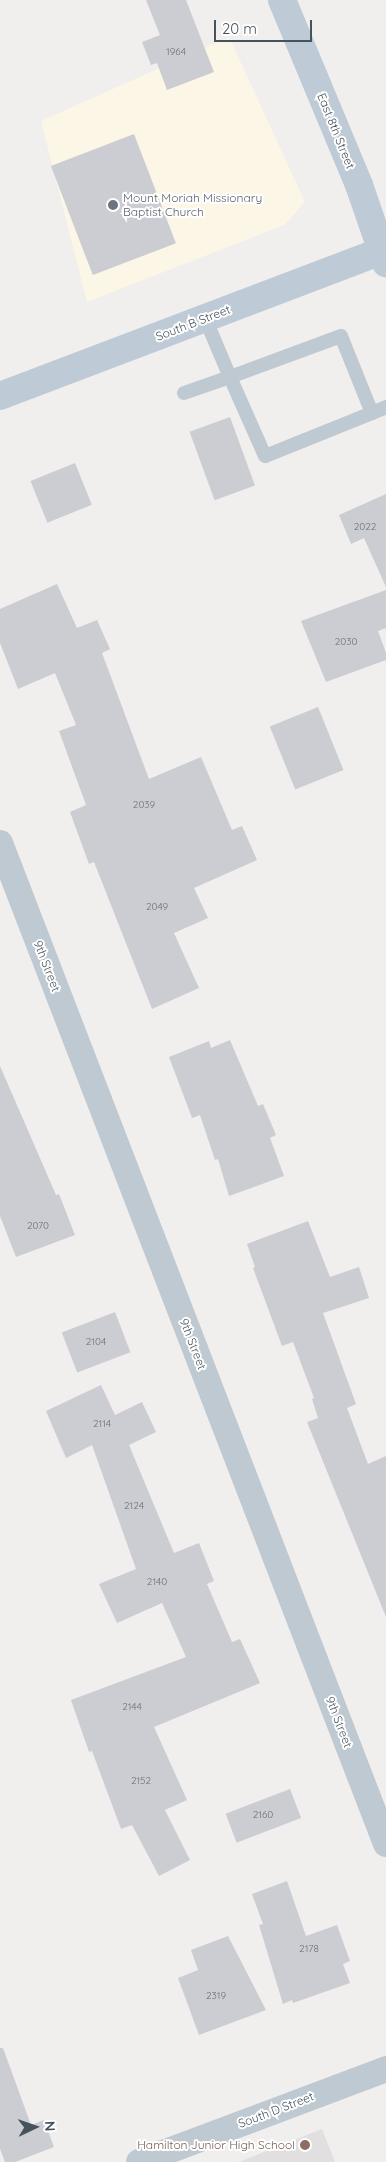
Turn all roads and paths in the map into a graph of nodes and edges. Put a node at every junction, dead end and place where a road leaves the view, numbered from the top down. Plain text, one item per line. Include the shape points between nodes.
1 (282, 0) edge
2 (385, 254) edge
3 (205, 318) junction
4 (230, 377) junction
5 (184, 393) dead end
6 (0, 396) edge
7 (386, 407) edge
8 (372, 413) junction
9 (0, 843) edge
10 (386, 1844) edge
11 (386, 2069) edge
12 (139, 2162) edge

1 - 2 street, East 8th Street
2 - 3 street, South B Street
3 - 4 lane
3 - 6 street, South B Street
4 - 5 lane
4 - 8 lane via 341,336
4 - 8 lane via 264,456
7 - 8 lane
9 - 10 street, 9th Street
11 - 12 street, South D Street

